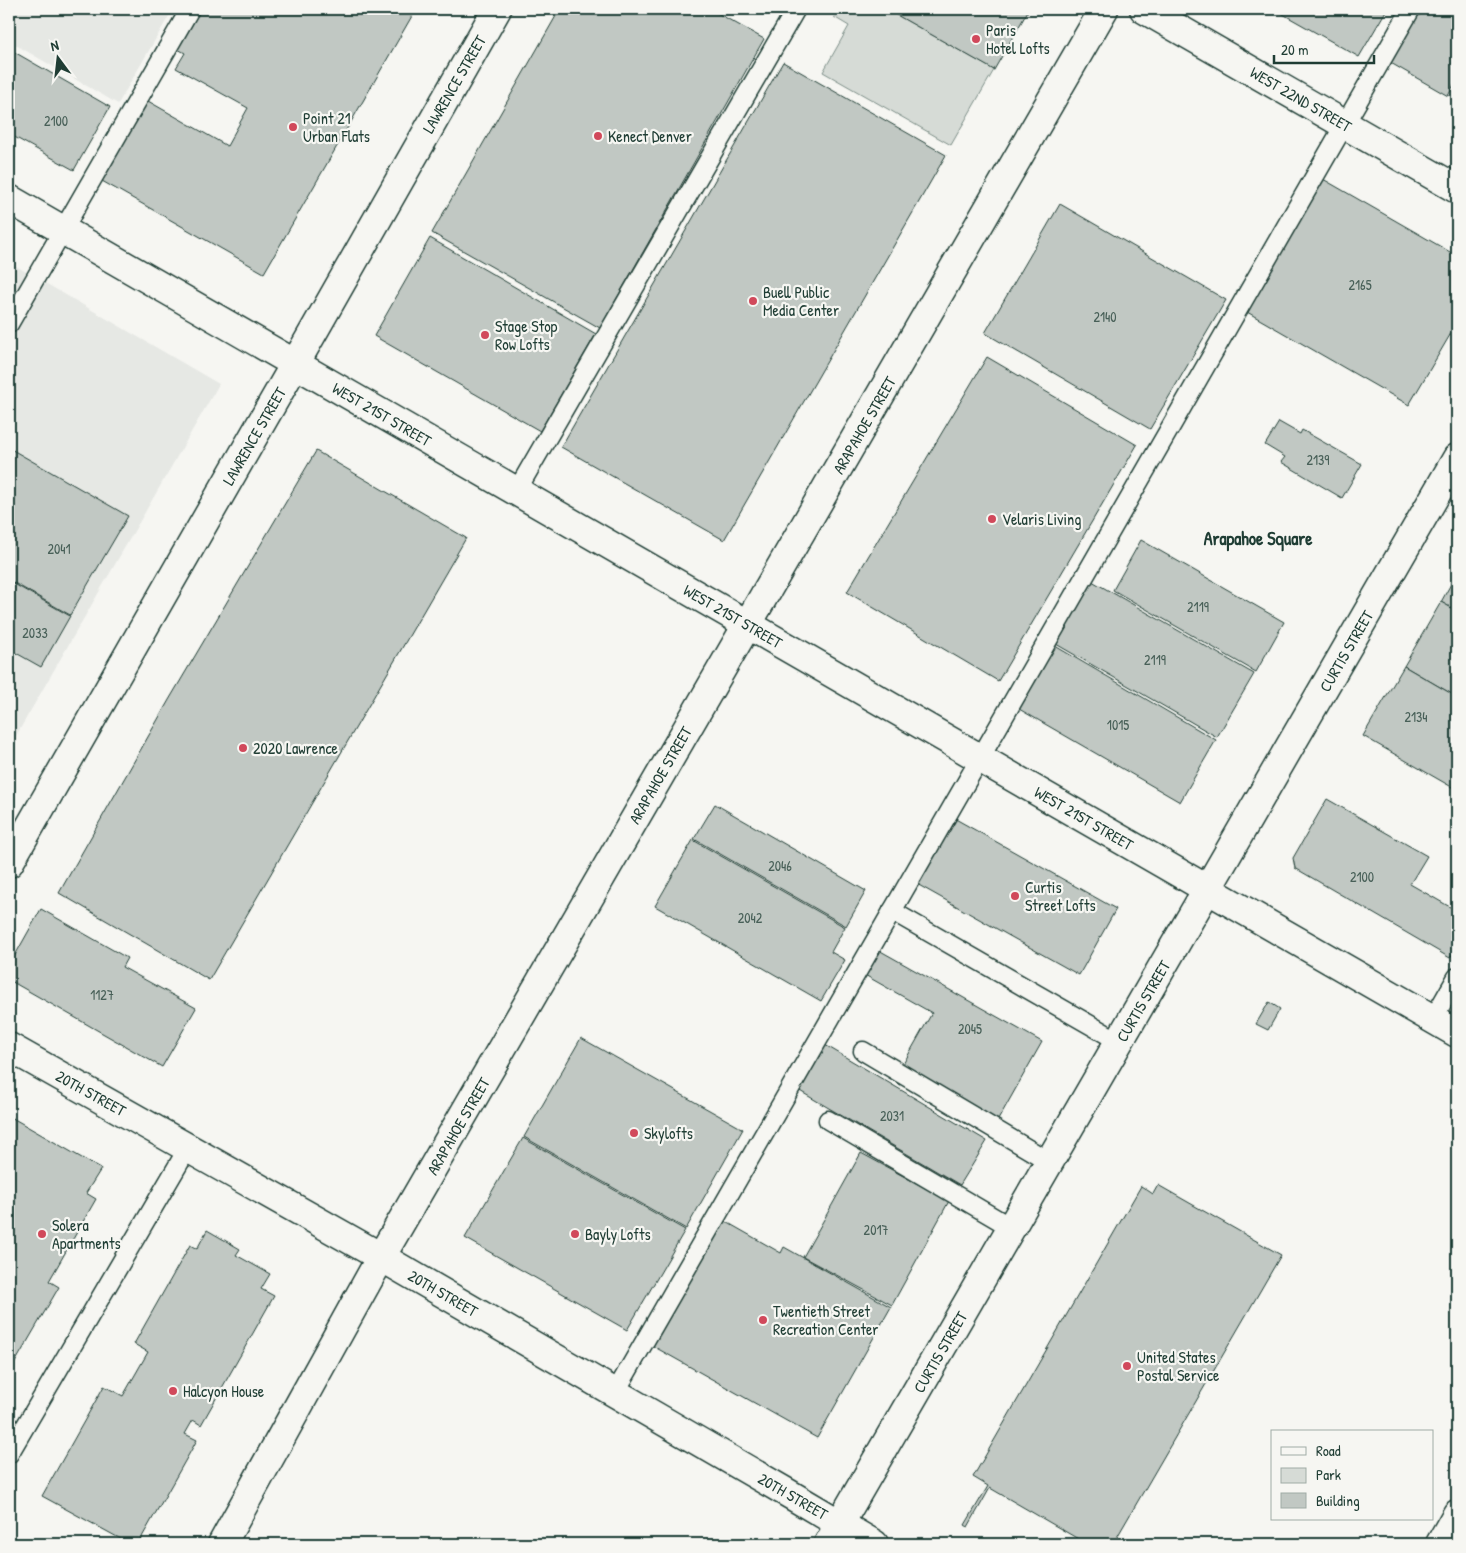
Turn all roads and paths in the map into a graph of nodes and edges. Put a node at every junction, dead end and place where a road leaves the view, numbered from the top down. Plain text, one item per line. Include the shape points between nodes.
1 (190, 9) edge
2 (497, 9) edge
3 (796, 9) edge
4 (1104, 9) edge
5 (1144, 9) edge
6 (1411, 9) edge
7 (1345, 124) junction
8 (1457, 189) edge
9 (9, 199) edge
10 (62, 230) junction
11 (9, 324) edge
12 (295, 364) junction
13 (1457, 458) edge
14 (516, 492) junction
15 (748, 625) junction
16 (980, 759) junction
17 (9, 863) edge
18 (1208, 890) junction
19 (892, 911) junction
20 (1457, 978) edge
21 (1433, 1019) junction
22 (1457, 1032) edge
23 (1120, 1042) junction
24 (9, 1047) edge
25 (863, 1051) dead end
26 (828, 1120) dead end
27 (188, 1148) junction
28 (1050, 1162) junction
29 (1012, 1228) junction
30 (381, 1257) junction
31 (616, 1393) junction
32 (9, 1454) edge
33 (1457, 1514) edge
34 (834, 1534) edge
35 (222, 1544) edge
36 (874, 1544) edge
37 (1440, 1544) edge

1 - 10 lane
2 - 12 street, LAWRENCE STREET
3 - 14 lane
4 - 15 street, ARAPAHOE STREET
5 - 7 street, WEST 22ND STREET
6 - 7 lane
7 - 8 street, WEST 22ND STREET
7 - 16 lane
9 - 10 street, WEST 21ST STREET
10 - 11 lane
10 - 12 street, WEST 21ST STREET
12 - 14 street, WEST 21ST STREET
12 - 17 street, LAWRENCE STREET
13 - 18 street, CURTIS STREET
14 - 15 street, WEST 21ST STREET
15 - 16 street, WEST 21ST STREET
15 - 30 street, ARAPAHOE STREET
16 - 18 street, WEST 21ST STREET
16 - 19 lane
18 - 21 street, WEST 21ST STREET
18 - 23 street, CURTIS STREET
19 - 23 lane
19 - 31 lane
20 - 21 lane
21 - 22 street, WEST 21ST STREET
23 - 28 street, CURTIS STREET
24 - 27 street, 20TH STREET
25 - 28 lane
26 - 29 lane
27 - 30 street, 20TH STREET
27 - 32 lane
28 - 29 street, CURTIS STREET
29 - 34 street, CURTIS STREET
30 - 31 street, 20TH STREET
30 - 35 street, ARAPAHOE STREET
31 - 34 street, 20TH STREET
33 - 37 street
34 - 36 street, 20TH STREET

